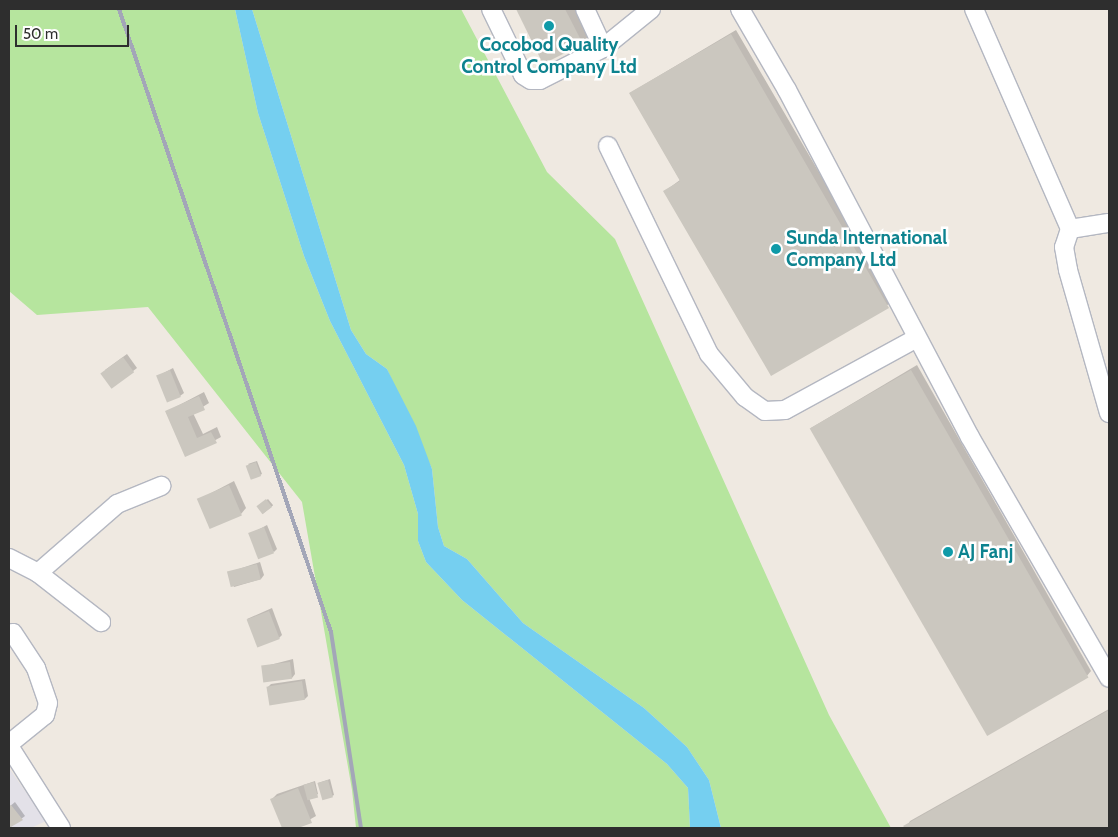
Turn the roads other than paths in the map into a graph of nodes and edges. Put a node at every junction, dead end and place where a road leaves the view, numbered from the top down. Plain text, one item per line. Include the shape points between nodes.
1 (492, 9) edge
2 (585, 9) edge
3 (651, 9) edge
4 (740, 9) edge
5 (974, 9) edge
6 (603, 48) junction
7 (608, 146) dead end
8 (1109, 223) edge
9 (1070, 229) junction
10 (916, 338) junction
11 (1109, 413) edge
12 (161, 486) dead end
13 (9, 558) edge
14 (38, 574) junction
15 (101, 622) dead end
16 (13, 633) dead end
17 (1109, 678) edge
18 (9, 745) edge
19 (61, 828) edge

1 - 6 street via 522,76 531,80 540,80
2 - 6 street
3 - 6 street
4 - 10 street via 787,90
5 - 9 street
7 - 10 street via 709,354 745,396 765,411 786,410
8 - 9 street
9 - 11 street via 1064,247 1068,270
10 - 17 street
12 - 14 street via 117,504
13 - 14 street
14 - 15 street
16 - 18 street via 36,668 48,703 45,715
18 - 19 street

